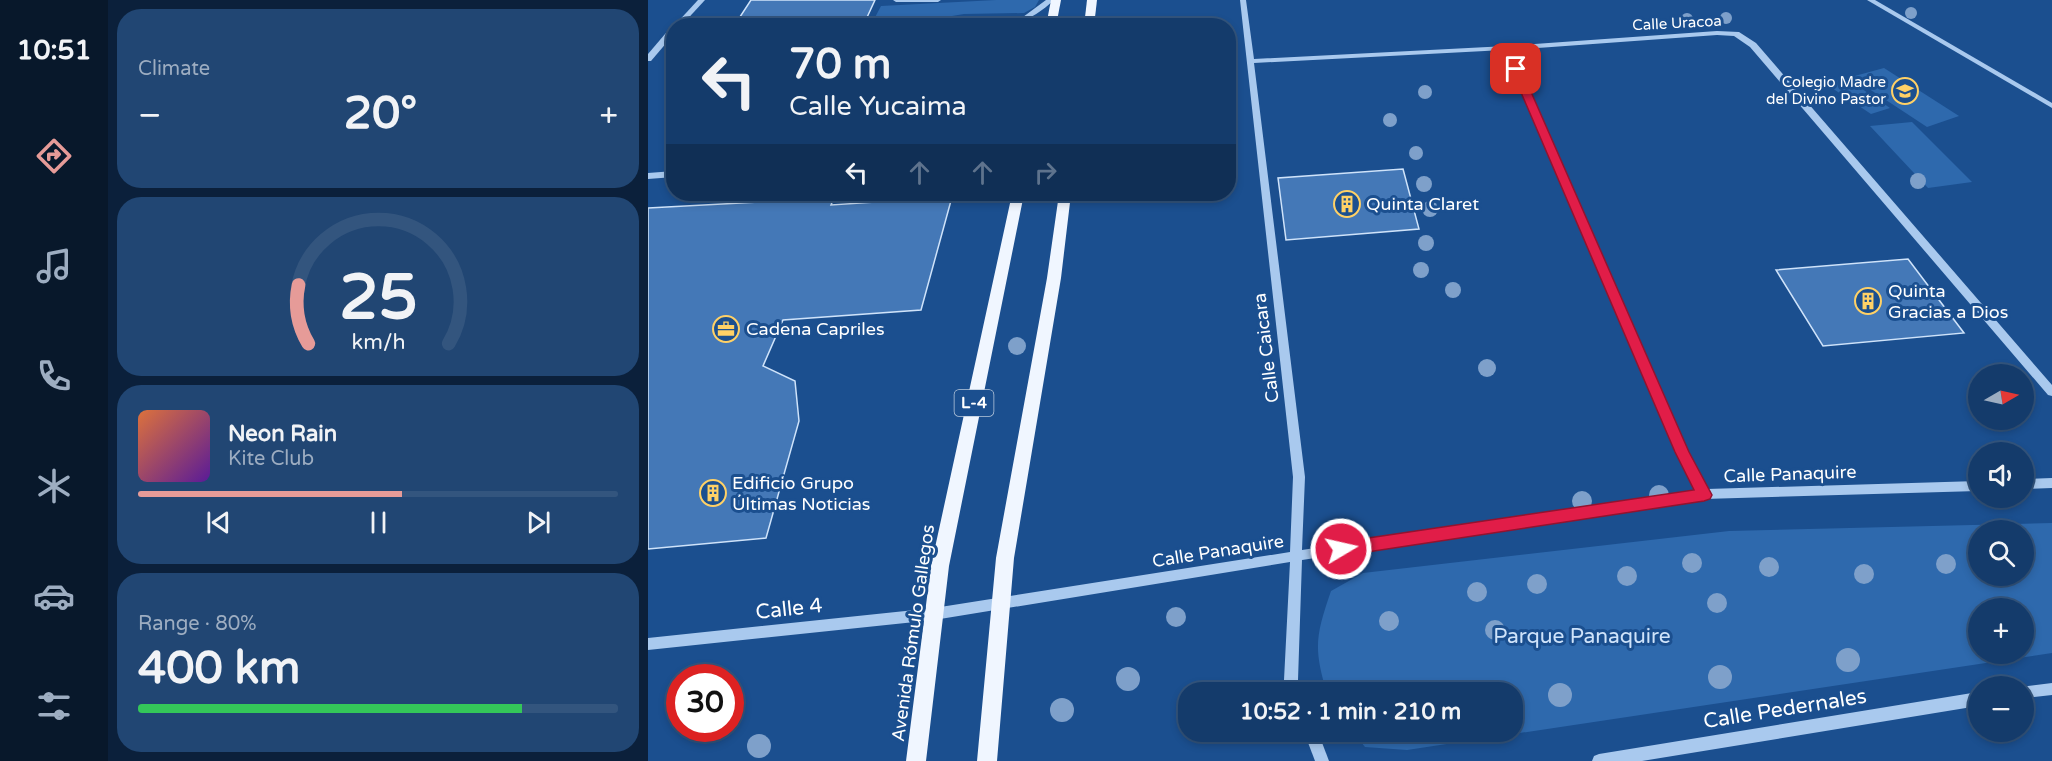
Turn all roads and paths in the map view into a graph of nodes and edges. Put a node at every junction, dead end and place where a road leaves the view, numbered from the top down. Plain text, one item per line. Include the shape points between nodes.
1 (702, 0) edge
2 (896, 0) edge
3 (938, 0) edge
4 (1051, 0) edge
5 (1056, 0) edge
6 (1092, 0) edge
7 (1243, 0) edge
8 (1870, 0) edge
9 (684, 18) edge
10 (1025, 18) edge
11 (1053, 18) edge
12 (1090, 18) edge
13 (666, 38) edge
14 (1507, 48) junction
15 (648, 59) edge
16 (1250, 61) junction
17 (2050, 102) edge
18 (666, 175) edge
19 (648, 176) edge
20 (1017, 201) edge
21 (1064, 201) edge
22 (2052, 392) edge
23 (2052, 483) edge
24 (2034, 484) edge
25 (1968, 486) edge
26 (1704, 495) junction
27 (1296, 556) junction
28 (1000, 604) junction
29 (934, 614) junction
30 (648, 644) edge
31 (1292, 682) edge
32 (2052, 689) edge
33 (2034, 690) edge
34 (1968, 701) edge
35 (1315, 742) edge
36 (916, 761) edge
37 (987, 761) edge
38 (1322, 761) edge
39 (1599, 761) edge

1 - 9 street
2 - 3 street
4 - 10 street
5 - 11 main road
6 - 12 main road
7 - 16 street, Calle Caicara
8 - 17 street
13 - 15 street
14 - 16 street, Calle Uracoa
14 - 22 street, Calle Uracoa via 1736,34 1753,45
14 - 26 street
16 - 27 street, Calle Caicara via 1299,477
18 - 19 street
20 - 29 main road, Avenida Rómulo Gallegos / L-4 via 940,566
21 - 28 main road
23 - 24 street
25 - 26 street, Calle Panaquire
26 - 27 street, Calle Panaquire
27 - 28 street, Calle Panaquire
27 - 31 street, Calle Caicara
28 - 29 street, Calle Panaquire
28 - 37 main road
29 - 30 street, Calle 4
29 - 36 main road, Avenida Rómulo Gallegos / L-4
32 - 33 street
34 - 39 street, Calle Pedernales
35 - 38 street

